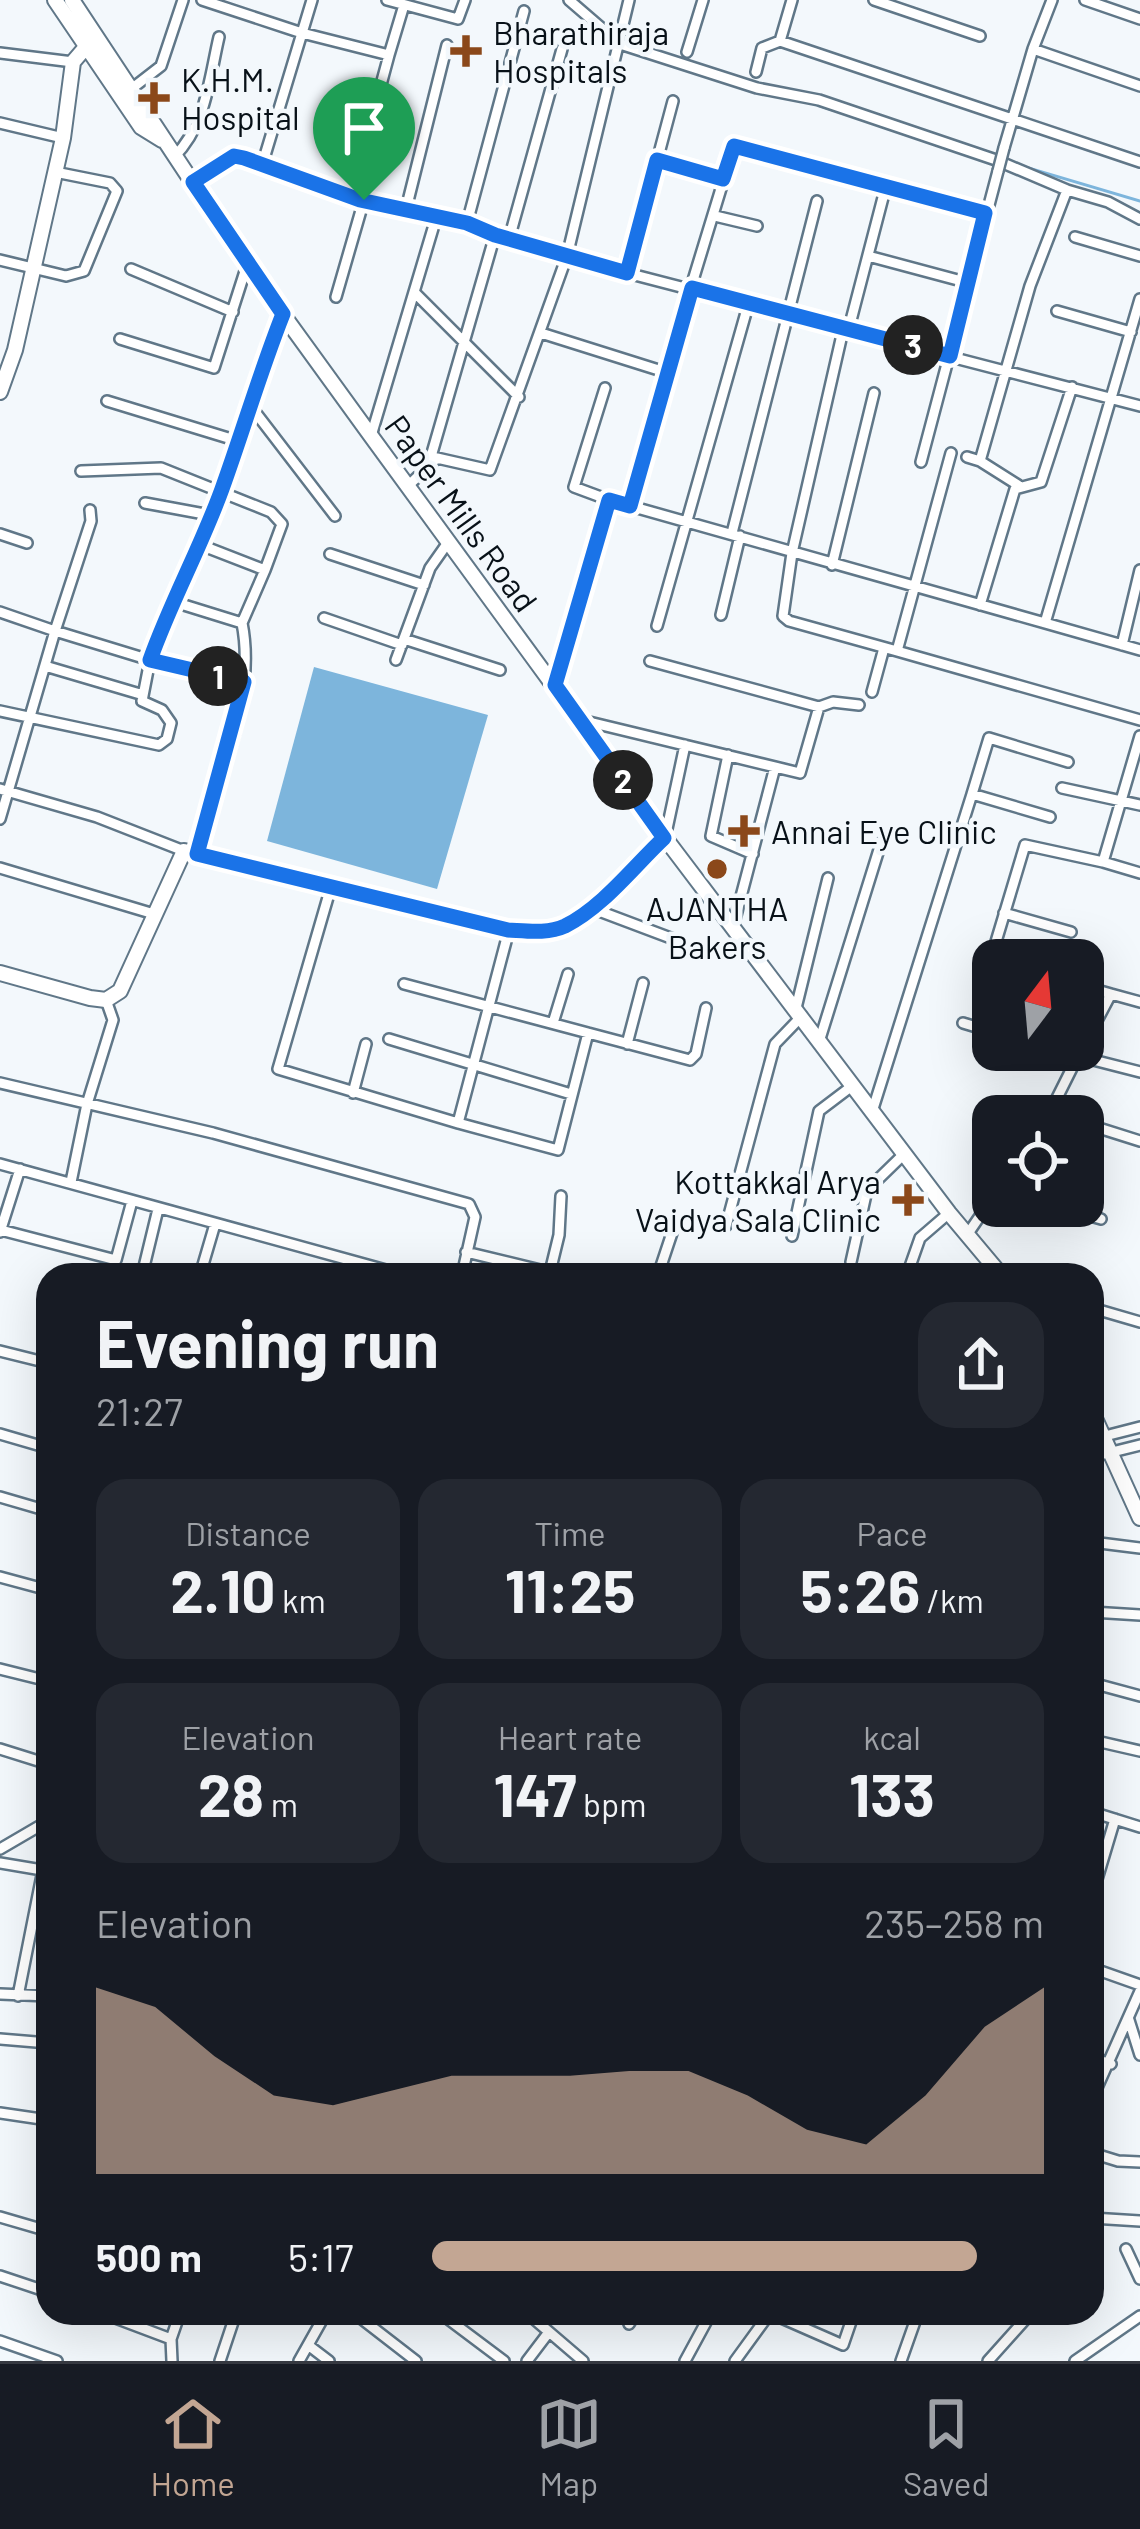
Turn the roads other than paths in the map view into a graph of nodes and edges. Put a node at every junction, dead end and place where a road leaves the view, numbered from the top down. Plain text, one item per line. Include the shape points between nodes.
1 (55, 0) edge
2 (72, 0) edge
3 (183, 0) edge
4 (202, 0) edge
5 (312, 0) edge
6 (387, 0) edge
7 (465, 0) edge
8 (569, 0) edge
9 (629, 0) edge
10 (703, 0) edge
11 (792, 0) edge
12 (874, 0) edge
13 (1052, 0) edge
14 (1085, 0) edge
15 (404, 5) junction
16 (524, 11) dead end
17 (1140, 19) edge
18 (302, 33) junction
19 (980, 36) dead end
20 (219, 37) dead end
21 (621, 38) junction
22 (780, 41) junction
23 (447, 44) dead end
24 (86, 48) junction
25 (562, 49) dead end
26 (1033, 49) junction
27 (0, 53) edge
28 (389, 55) junction
29 (687, 61) junction
30 (74, 62) junction
31 (756, 72) dead end
32 (1140, 86) edge
33 (129, 90) junction
34 (673, 101) dead end
35 (1012, 116) junction
36 (0, 123) edge
37 (63, 138) junction
38 (162, 140) junction
39 (174, 157) junction
40 (657, 160) junction
41 (263, 162) junction
42 (1140, 162) edge
43 (55, 172) junction
44 (723, 179) junction
45 (193, 182) junction
46 (886, 186) junction
47 (1067, 190) junction
48 (351, 196) junction
49 (364, 200) junction
50 (818, 201) dead end
51 (406, 209) junction
52 (985, 213) junction
53 (437, 215) junction
54 (715, 216) junction
55 (1140, 218) edge
56 (467, 223) junction
57 (757, 226) dead end
58 (495, 235) junction
59 (1075, 237) dead end
60 (509, 239) junction
61 (567, 256) junction
62 (868, 256) junction
63 (1140, 256) edge
64 (0, 260) edge
65 (247, 265) junction
66 (33, 269) junction
67 (131, 269) dead end
68 (627, 273) junction
69 (970, 283) junction
70 (692, 288) junction
71 (416, 294) junction
72 (336, 297) dead end
73 (1140, 299) edge
74 (749, 302) junction
75 (1058, 311) dead end
76 (233, 312) junction
77 (786, 312) junction
78 (283, 314) junction
79 (847, 327) junction
80 (1131, 332) junction
81 (541, 333) junction
82 (120, 339) dead end
83 (0, 341) edge
84 (466, 342) junction
85 (15, 350) junction
86 (950, 356) junction
87 (1003, 370) junction
88 (665, 372) junction
89 (1072, 387) junction
90 (605, 388) dead end
91 (0, 392) edge
92 (874, 393) dead end
93 (519, 397) junction
94 (1112, 399) junction
95 (106, 401) dead end
96 (249, 404) junction
97 (1140, 406) edge
98 (371, 436) junction
99 (238, 441) junction
100 (951, 453) dead end
101 (967, 457) dead end
102 (430, 460) junction
103 (980, 461) junction
104 (921, 462) dead end
105 (82, 471) dead end
106 (409, 485) junction
107 (1018, 485) junction
108 (220, 495) junction
109 (609, 500) junction
110 (145, 503) dead end
111 (630, 506) junction
112 (89, 510) dead end
113 (210, 514) junction
114 (334, 516) dead end
115 (689, 521) junction
116 (0, 534) edge
117 (736, 534) junction
118 (449, 541) junction
119 (27, 543) dead end
120 (198, 544) junction
121 (792, 553) junction
122 (330, 554) dead end
123 (832, 565) junction
124 (265, 570) junction
125 (1140, 570) edge
126 (424, 586) junction
127 (913, 586) junction
128 (171, 601) junction
129 (980, 605) junction
130 (0, 612) edge
131 (721, 615) dead end
132 (324, 618) dead end
133 (242, 622) junction
134 (1045, 623) junction
135 (658, 626) dead end
136 (56, 631) junction
137 (403, 642) junction
138 (1122, 645) junction
139 (884, 648) junction
140 (1140, 650) edge
141 (897, 651) junction
142 (150, 660) junction
143 (396, 661) dead end
144 (650, 661) dead end
145 (45, 667) junction
146 (500, 670) dead end
147 (244, 682) junction
148 (555, 685) junction
149 (872, 692) dead end
150 (140, 694) junction
151 (859, 706) dead end
152 (819, 707) junction
153 (0, 711) edge
154 (30, 717) junction
155 (580, 719) junction
156 (1140, 720) edge
157 (1140, 736) edge
158 (686, 745) junction
159 (728, 755) junction
160 (1068, 762) dead end
161 (775, 767) junction
162 (1061, 788) dead end
163 (4, 790) edge
164 (972, 794) junction
165 (1120, 800) junction
166 (1140, 805) edge
167 (1050, 818) dead end
168 (0, 819) edge
169 (664, 838) junction
170 (881, 843) dead end
171 (190, 853) junction
172 (752, 854) junction
173 (1103, 862) junction
174 (0, 868) edge
175 (1140, 873) edge
176 (828, 878) dead end
177 (331, 887) junction
178 (591, 908) junction
179 (1004, 913) junction
180 (154, 914) junction
181 (733, 927) junction
182 (508, 930) junction
183 (1071, 932) dead end
184 (996, 939) edge
185 (676, 940) dead end
186 (0, 973) edge
187 (568, 974) dead end
188 (644, 983) dead end
189 (404, 984) dead end
190 (1104, 992) edge
191 (1111, 994) junction
192 (106, 1000) junction
193 (1140, 1001) edge
194 (489, 1006) junction
195 (1104, 1007) edge
196 (706, 1008) dead end
197 (799, 1012) junction
198 (554, 1023) junction
199 (963, 1023) dead end
200 (972, 1026) edge
201 (588, 1033) junction
202 (389, 1039) dead end
203 (819, 1042) junction
204 (366, 1044) dead end
205 (627, 1044) junction
206 (1104, 1059) edge
207 (474, 1064) junction
208 (1140, 1072) edge
209 (0, 1083) edge
210 (852, 1085) junction
211 (353, 1093) junction
212 (571, 1094) junction
213 (86, 1104) junction
214 (872, 1112) junction
215 (458, 1123) junction
216 (1104, 1130) edge
217 (1140, 1141) edge
218 (904, 1154) junction
219 (0, 1164) edge
220 (20, 1169) junction
221 (71, 1182) junction
222 (561, 1196) dead end
223 (132, 1201) junction
224 (158, 1209) junction
225 (949, 1213) junction
226 (215, 1224) junction
227 (675, 1224) dead end
228 (726, 1226) dead end
229 (972, 1227) edge
230 (0, 1231) edge
231 (967, 1235) junction
232 (792, 1236) dead end
233 (466, 1252) junction
234 (851, 1262) dead end
235 (145, 1263) edge
236 (204, 1263) edge
237 (360, 1263) edge
238 (464, 1263) edge
239 (511, 1263) edge
240 (557, 1263) edge
241 (662, 1263) edge
242 (911, 1263) edge
243 (991, 1263) edge
244 (1104, 1312) edge
245 (1140, 1322) edge
246 (0, 1351) edge
247 (36, 1360) edge
248 (1140, 1427) edge
249 (0, 1434) edge
250 (1105, 1436) joint
251 (36, 1444) edge
252 (1140, 1445) edge
253 (1113, 1452) junction
254 (1104, 1454) edge
255 (0, 1497) edge
256 (36, 1508) edge
257 (1140, 1518) edge
258 (1104, 1544) edge
259 (1140, 1548) edge
260 (0, 1577) edge
261 (36, 1587) edge
262 (1104, 1613) edge
263 (1140, 1615) edge
264 (0, 1669) edge
265 (36, 1678) edge
266 (1104, 1686) edge
267 (1140, 1696) edge
268 (1104, 1743) edge
269 (0, 1749) edge
270 (1140, 1751) edge
271 (36, 1760) edge
272 (1104, 1816) edge
273 (1115, 1820) junction
274 (1140, 1827) edge
275 (36, 1828) edge
276 (0, 1849) edge
277 (1104, 1856) edge
278 (0, 1863) edge
279 (36, 1869) edge
280 (36, 1913) edge
281 (1104, 1973) edge
282 (1140, 1988) edge
283 (0, 1994) edge
284 (18, 1996) junction
285 (36, 1996) edge
286 (1129, 2020) junction
287 (0, 2038) edge
288 (36, 2042) edge
289 (1140, 2055) edge
290 (1104, 2061) edge
291 (1111, 2063) junction
292 (1104, 2076) edge
293 (0, 2114) edge
294 (36, 2118) edge
295 (1104, 2157) edge
296 (1140, 2162) edge
297 (0, 2217) edge
298 (1104, 2219) edge
299 (1140, 2222) edge
300 (36, 2228) edge
301 (1126, 2249) dead end
302 (0, 2276) edge
303 (1140, 2279) edge
304 (36, 2288) edge
305 (1140, 2316) edge
306 (134, 2325) edge
307 (176, 2325) edge
308 (232, 2325) edge
309 (319, 2325) edge
310 (369, 2325) edge
311 (456, 2325) edge
312 (541, 2325) edge
313 (704, 2325) edge
314 (761, 2325) edge
315 (801, 2325) edge
316 (849, 2325) edge
317 (914, 2325) edge
318 (1020, 2325) edge
319 (549, 2332) junction
320 (171, 2339) junction
321 (0, 2341) edge
322 (842, 2344) junction
323 (308, 2345) junction
324 (24, 2356) edge
325 (57, 2361) edge
326 (172, 2361) edge
327 (220, 2361) edge
328 (299, 2361) edge
329 (329, 2361) edge
330 (416, 2361) edge
331 (504, 2361) edge
332 (527, 2361) edge
333 (583, 2361) edge
334 (685, 2361) edge
335 (735, 2361) edge
336 (835, 2361) edge
337 (901, 2361) edge
338 (988, 2361) edge
339 (1075, 2361) edge

1 - 24 main road
2 - 33 main road, Paper Mills Road
3 - 33 street via 161,65
4 - 18 street
5 - 18 street
6 - 15 street
7 - 15 street via 458,20
8 - 21 street
9 - 21 street
10 - 29 street
11 - 22 street
12 - 19 street
13 - 26 street
14 - 17 street
15 - 28 street
16 - 56 street
18 - 28 street
18 - 41 street
20 - 39 street via 199,123
21 - 29 street
21 - 61 street
22 - 31 street via 762,48
22 - 35 street
23 - 51 street
24 - 30 main road
24 - 38 main road via 141,127
25 - 60 street
26 - 32 street
26 - 35 street
27 - 30 street
28 - 48 street
29 - 47 street
30 - 37 main road
33 - 38 main road, Paper Mills Road
34 - 40 street
35 - 42 street
35 - 52 street, bridge
36 - 37 street
37 - 43 main road
38 - 39 main road, Paper Mills Road
39 - 45 main road, Paper Mills Road
40 - 44 street
40 - 68 street
41 - 45 street via 234,156
41 - 48 street
43 - 66 main road
43 - 66 street via 117,191 84,272
44 - 46 street via 731,149 740,146
44 - 54 street
45 - 65 main road, Paper Mills Road
46 - 52 street
46 - 62 street
47 - 55 street
47 - 87 street
48 - 49 street
49 - 51 street
49 - 72 street
50 - 77 street
51 - 53 street
52 - 69 street
53 - 56 street
53 - 71 street
54 - 57 street
54 - 70 street
56 - 58 street
58 - 60 street
58 - 84 street
59 - 63 street
60 - 61 street
61 - 68 street
61 - 81 street
62 - 69 street
62 - 79 street
64 - 66 street
65 - 76 street
65 - 78 main road, Paper Mills Road
66 - 85 main road
67 - 76 street
68 - 70 street
69 - 86 street
70 - 74 street
70 - 88 street
71 - 84 street
71 - 98 street
73 - 80 street
74 - 77 street
74 - 115 street
75 - 80 street
76 - 82 street via 214,368
77 - 79 street
77 - 117 street
78 - 96 street
78 - 98 main road, Paper Mills Road
79 - 86 street
79 - 121 street
80 - 94 street
81 - 88 street
81 - 93 street
83 - 85 street
84 - 93 street
84 - 102 street
85 - 91 main road
86 - 87 street
86 - 104 street
87 - 89 street
87 - 103 street
88 - 111 street
89 - 94 street
89 - 107 street via 1041,482
90 - 109 street via 574,487
92 - 123 street
93 - 102 street via 490,470
94 - 97 street
94 - 134 street
95 - 99 street
96 - 99 street
96 - 114 street
98 - 106 main road, Paper Mills Road
99 - 108 street
100 - 127 street
101 - 103 street
102 - 106 street
103 - 107 street
105 - 108 street via 155,467
106 - 118 main road, Paper Mills Road
107 - 129 street
108 - 113 street
108 - 124 street via 271,512 282,524
109 - 111 street
109 - 148 street
110 - 113 street
111 - 115 street
112 - 136 street
113 - 120 street
115 - 117 street
115 - 135 street
116 - 119 street
117 - 121 street
117 - 131 street
118 - 126 street
118 - 148 main road, Paper Mills Road
120 - 124 street
120 - 128 street
121 - 123 street
121 - 139 street via 783,616
122 - 126 street
123 - 127 street
124 - 133 street
125 - 138 street
126 - 137 street
127 - 129 street
127 - 141 street
128 - 133 street
128 - 142 street
129 - 134 street
130 - 136 street
132 - 137 street
133 - 147 street
134 - 138 street
136 - 142 street
136 - 145 street
137 - 143 street
137 - 146 street
138 - 140 street
139 - 141 street
139 - 149 street
141 - 156 street
142 - 147 street
142 - 150 street
144 - 152 street
145 - 150 street
145 - 154 street
147 - 171 street
148 - 155 main road, Paper Mills Road
150 - 154 street via 168,715 164,743
151 - 152 street
152 - 161 street via 800,773
153 - 154 street
154 - 163 street
155 - 158 street
155 - 169 main road, Paper Mills Road
157 - 165 street
158 - 159 street
158 - 169 street
159 - 161 street
159 - 172 street via 711,836
160 - 164 street via 989,738
161 - 172 street
162 - 165 street
163 - 168 street
163 - 171 street
164 - 167 street
164 - 214 street
165 - 166 street
165 - 173 street
169 - 178 main road
169 - 181 main road, Paper Mills Road
170 - 203 street
171 - 177 main road
171 - 180 main road
172 - 181 street
173 - 175 street
173 - 179 street via 1025,845
174 - 180 street
176 - 197 street
177 - 182 main road
177 - 211 street via 278,1069
178 - 182 main road via 564,926
178 - 185 street
179 - 183 street
179 - 184 street
180 - 192 main road via 120,991
181 - 197 main road, Paper Mills Road
182 - 194 street
186 - 192 main road
187 - 198 street
188 - 205 street
189 - 194 street
190 - 191 street
191 - 193 street
191 - 195 street
192 - 213 street via 113,1020
194 - 198 street
194 - 207 street
196 - 205 street via 690,1060
197 - 203 main road, Paper Mills Road
197 - 228 street via 775,1044
198 - 201 street
199 - 200 street
201 - 205 street
201 - 212 street
202 - 207 street
203 - 210 main road, Paper Mills Road
204 - 211 street
206 - 208 street
207 - 212 street
207 - 215 street
209 - 213 street
210 - 214 main road, Paper Mills Road
210 - 232 street via 819,1111
211 - 215 street
212 - 215 street via 559,1150
213 - 221 street
213 - 233 street via 469,1204 475,1217
214 - 218 main road, Paper Mills Road
216 - 217 street
218 - 225 main road, Paper Mills Road
218 - 234 street via 867,1190
219 - 220 street
220 - 221 street
220 - 230 street
221 - 223 street
222 - 240 street
223 - 224 street
223 - 230 street via 116,1260
224 - 226 street
224 - 235 street
225 - 231 main road, Paper Mills Road
225 - 242 street via 920,1238
226 - 236 street
226 - 237 street
227 - 241 street
229 - 231 street
231 - 243 main road, Paper Mills Road
233 - 238 street
233 - 239 street
244 - 245 street
246 - 247 street
248 - 250 street
249 - 251 street
250 - 253 main road
252 - 253 street
253 - 254 street
253 - 257 main road
255 - 256 street
258 - 259 street
260 - 261 street
262 - 263 street
264 - 265 street
266 - 267 street
268 - 270 street
269 - 271 street
272 - 273 street
273 - 274 street
273 - 277 street
275 - 276 street
278 - 279 street
280 - 284 street
281 - 282 street
282 - 286 street
283 - 284 street
284 - 285 street
286 - 289 street
286 - 291 street
287 - 288 street
290 - 291 street
291 - 292 street
293 - 294 street
295 - 296 street
297 - 300 street
298 - 299 street
301 - 303 street
302 - 304 street
305 - 339 street
306 - 320 street
307 - 320 street
308 - 327 street
309 - 323 street
310 - 330 street
311 - 331 street
312 - 319 street
313 - 334 street
314 - 335 street
315 - 322 street
316 - 322 street
317 - 337 street
318 - 338 street
319 - 332 street
319 - 333 street
320 - 326 street
321 - 324 street
322 - 336 street
323 - 328 street
323 - 329 street
324 - 325 street

